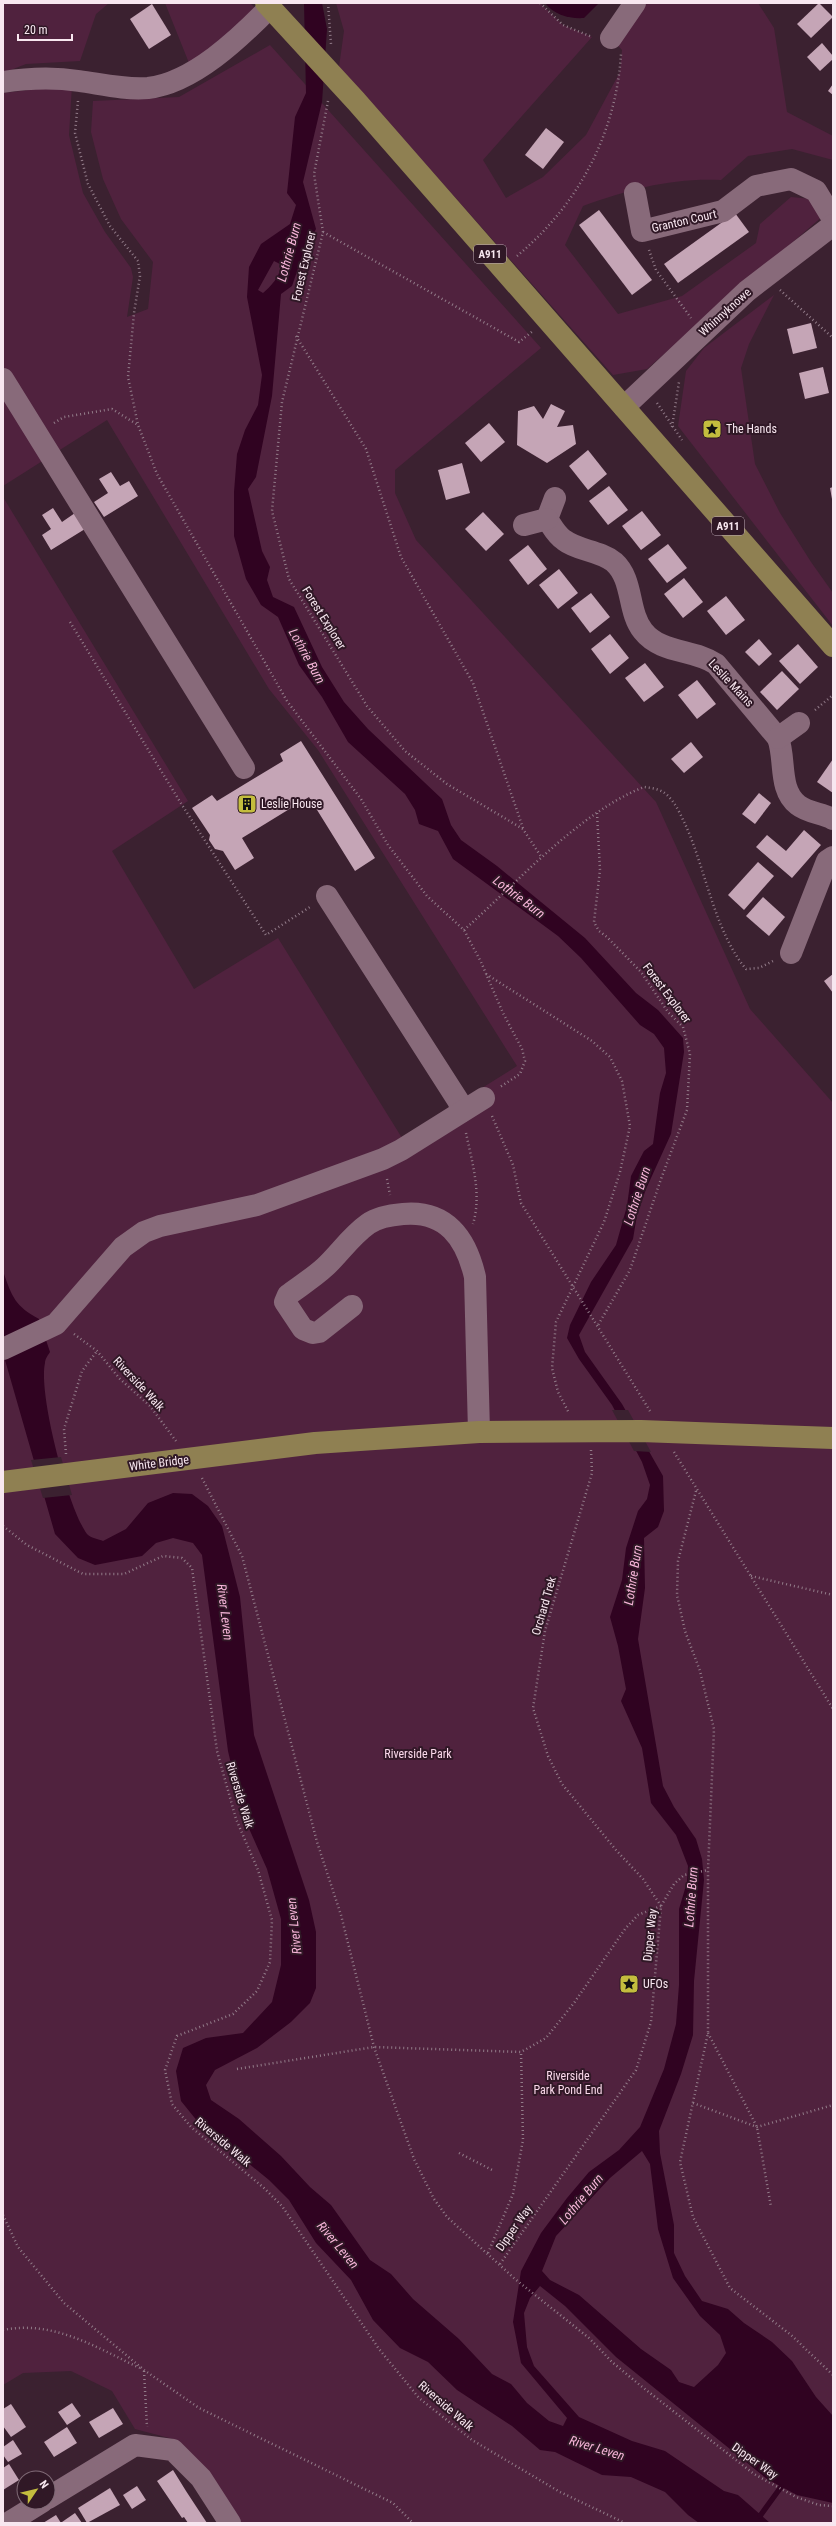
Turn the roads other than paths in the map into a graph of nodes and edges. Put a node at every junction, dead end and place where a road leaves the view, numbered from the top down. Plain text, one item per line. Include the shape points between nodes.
1 (636, 3) edge
2 (268, 5) edge
3 (610, 38) road end
4 (3, 82) edge
5 (635, 193) dead end
6 (833, 219) edge
7 (833, 225) edge
8 (3, 378) edge
9 (624, 407) junction
10 (555, 498) dead end
11 (547, 519) junction
12 (524, 525) dead end
13 (833, 646) edge
14 (799, 724) road end
15 (778, 738) junction
16 (244, 768) dead end
17 (833, 819) edge
18 (833, 857) edge
19 (327, 896) road end
20 (791, 952) dead end
21 (484, 1098) road end
22 (462, 1112) junction
23 (352, 1306) dead end
24 (3, 1349) edge
25 (479, 1432) junction
26 (833, 1438) edge
27 (3, 1482) edge
28 (56, 2493) edge
29 (29, 2510) edge
30 (8, 2523) edge
31 (230, 2523) edge

1 - 3 street
2 - 4 street via 227,49 172,82 148,88 33,78
2 - 9 main road, A911
5 - 6 street, Granton Court via 642,231 723,212 756,186 791,179 816,190
7 - 9 street, Whinnyknowe via 747,291
8 - 16 street
9 - 13 main road, A911
10 - 11 street
11 - 12 street
11 - 15 street, Leslie Mains via 564,541 614,563 627,582 631,606 637,621 652,639 664,646 706,657 716,664
14 - 15 street
15 - 17 street, Leslie Mains via 782,750 785,784 790,796 808,811
18 - 20 street via 827,861
19 - 22 street via 459,1102
21 - 22 street
22 - 24 street via 401,1150 383,1158 257,1205 160,1226 144,1232 123,1247 53,1326
23 - 25 street via 319,1332 313,1333 303,1329 285,1302 288,1295 324,1267 362,1229 377,1219 416,1213 431,1215 456,1234 464,1245 475,1277
25 - 26 main road, White Bridge via 688,1432
25 - 27 main road, White Bridge via 315,1443
28 - 31 street via 135,2445 173,2450 201,2478
29 - 30 street

